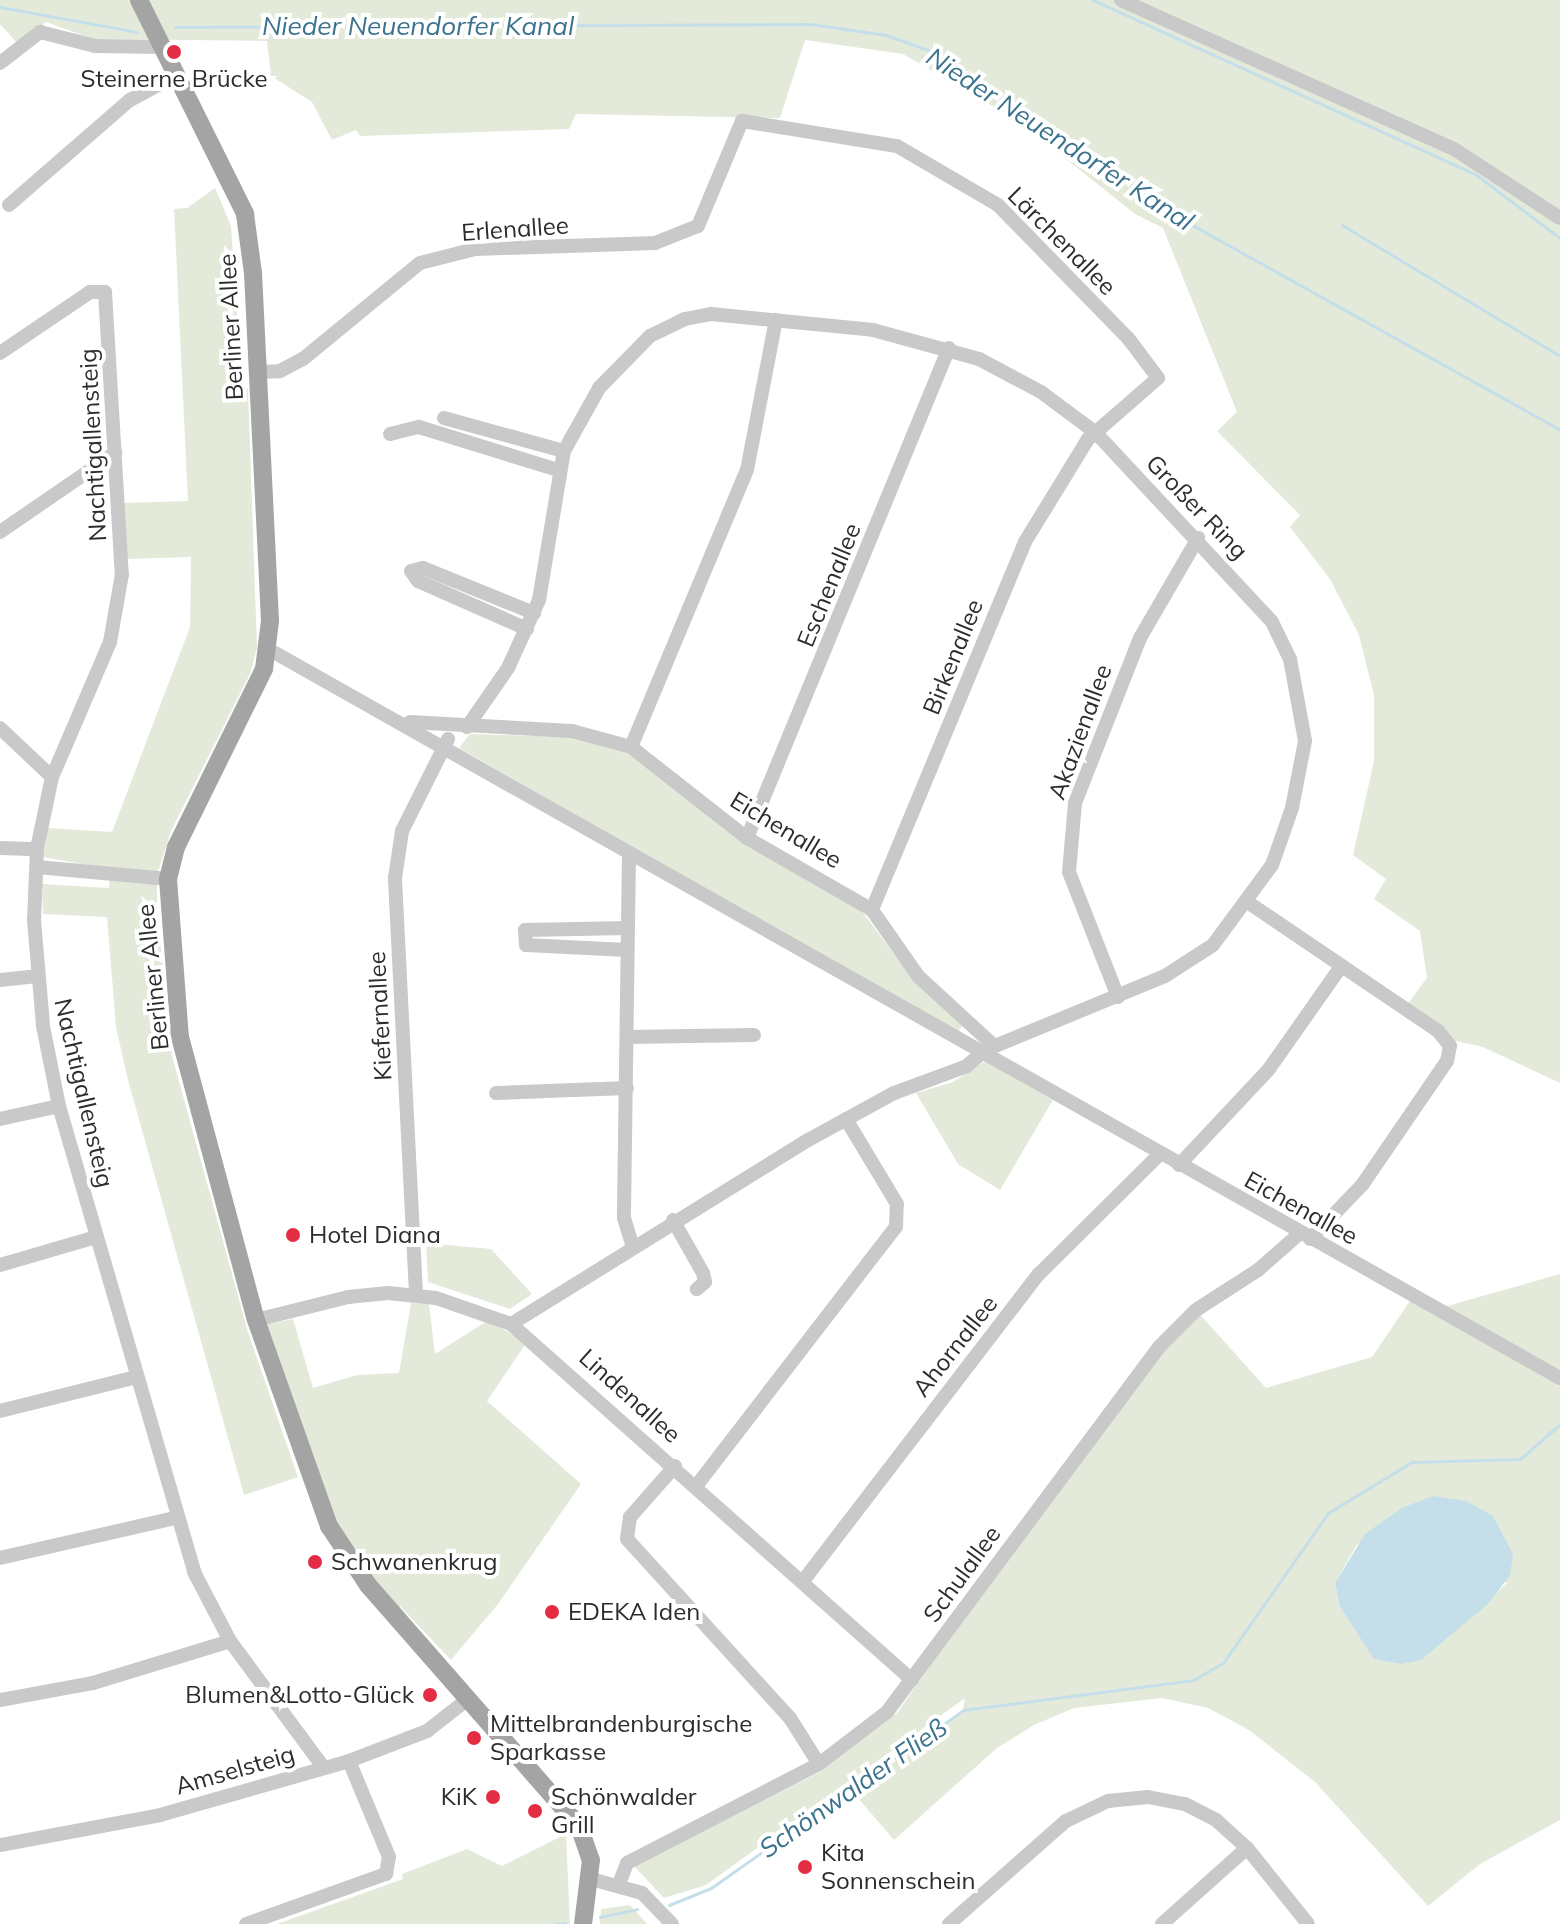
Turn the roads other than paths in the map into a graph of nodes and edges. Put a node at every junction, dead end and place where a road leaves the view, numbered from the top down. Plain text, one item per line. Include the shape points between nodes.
1 (139, 0) edge
2 (1121, 0) edge
3 (163, 47) junction
4 (0, 63) edge
5 (177, 75) junction
6 (742, 121) joint
7 (9, 205) dead end
8 (1560, 218) edge
9 (776, 320) junction
10 (949, 348) junction
11 (0, 353) edge
12 (257, 372) junction
13 (444, 418) dead end
14 (1096, 433) junction
15 (390, 434) dead end
16 (564, 451) junction
17 (115, 453) junction
18 (558, 470) junction
19 (0, 532) edge
20 (1198, 538) junction
21 (534, 613) junction
22 (527, 629) junction
23 (270, 650) junction
24 (402, 721) junction
25 (460, 726) junction
26 (0, 728) edge
27 (444, 745) junction
28 (631, 747) junction
29 (52, 777) junction
30 (747, 838) junction
31 (0, 848) edge
32 (37, 849) junction
33 (629, 853) junction
34 (37, 867) junction
35 (168, 879) junction
36 (1246, 901) junction
37 (872, 910) junction
38 (628, 928) junction
39 (627, 950) junction
40 (1340, 968) junction
41 (37, 976) junction
42 (0, 980) edge
43 (1118, 997) junction
44 (754, 1035) dead end
45 (627, 1037) junction
46 (981, 1052) junction
47 (627, 1088) junction
48 (496, 1093) dead end
49 (59, 1106) junction
50 (0, 1119) edge
51 (846, 1119) junction
52 (1159, 1155) junction
53 (1179, 1165) junction
54 (673, 1220) junction
55 (96, 1237) junction
56 (1304, 1237) junction
57 (632, 1245) junction
58 (0, 1265) edge
59 (697, 1289) dead end
60 (416, 1294) junction
61 (256, 1320) junction
62 (511, 1324) junction
63 (136, 1377) junction
64 (1560, 1378) edge
65 (0, 1411) edge
66 (675, 1466) junction
67 (697, 1485) junction
68 (175, 1518) junction
69 (0, 1558) edge
70 (803, 1581) junction
71 (230, 1641) junction
72 (912, 1680) junction
73 (468, 1699) junction
74 (0, 1700) edge
75 (349, 1761) junction
76 (819, 1764) junction
77 (324, 1768) junction
78 (0, 1845) edge
79 (1247, 1848) junction
80 (591, 1879) junction
81 (619, 1884) junction
82 (246, 1924) edge
83 (583, 1924) edge
84 (672, 1924) edge
85 (949, 1924) edge
86 (1162, 1924) edge
87 (1308, 1924) edge

1 - 3 main road, Berliner Allee
2 - 8 street via 1454,149
3 - 4 street via 95,46 40,32
3 - 5 main road, Berliner Allee
5 - 7 street via 130,100
5 - 12 main road, Berliner Allee via 245,214
6 - 12 street, Erlenallee via 698,226 655,243 475,249 420,263 303,359 280,371
6 - 14 street, Lärchenallee via 897,146 1006,211 1157,373 1155,384
9 - 10 street, Großer Ring via 873,330
9 - 16 street, Großer Ring via 711,314 677,322 650,336 599,388
9 - 28 street via 747,470
10 - 14 street, Großer Ring via 1041,392
10 - 30 street, Eschenallee
11 - 17 street, Nachtigallensteig via 90,292 105,292
12 - 23 main road, Berliner Allee
13 - 16 street
14 - 20 street, Großer Ring
14 - 37 street, Birkenallee via 1073,459 1025,542
15 - 18 street via 419,427
16 - 18 street, Großer Ring
17 - 19 street
17 - 29 street, Nachtigallensteig via 122,574 116,618
18 - 21 street, Großer Ring via 547,562
20 - 36 street, Großer Ring via 1272,622 1300,694 1305,741 1292,808 1272,865
20 - 43 street, Akazienallee via 1140,638 1075,803 1069,872
21 - 22 street, Großer Ring
21 - 22 street via 423,568 411,571 418,581
22 - 25 street, Großer Ring via 508,668
23 - 24 street, Eichenallee
23 - 35 main road, Berliner Allee via 176,847
24 - 25 street, Eichenallee
24 - 27 street, Eichenallee
25 - 27 street
25 - 28 street, Eichenallee via 572,731
26 - 29 street
27 - 33 street, Eichenallee
27 - 60 street, Kiefernallee via 402,831 395,878
28 - 30 street, Eichenallee
29 - 32 street, Nachtigallensteig
30 - 37 street, Eichenallee
31 - 32 street
32 - 34 street, Nachtigallensteig
33 - 38 street
33 - 46 street, Eichenallee
34 - 35 street
34 - 41 street, Nachtigallensteig
35 - 61 main road, Berliner Allee via 180,1037
36 - 40 street
36 - 43 street, Großer Ring via 1197,959
37 - 46 street, Eichenallee via 918,976 992,1044
38 - 39 street
38 - 39 street via 525,930 526,945
39 - 45 street
40 - 53 street via 1269,1069
40 - 56 street, Schulallee via 1447,1039 1451,1053 1362,1185
41 - 42 street
41 - 49 street, Nachtigallensteig
43 - 46 street, Großer Ring
44 - 45 street
45 - 47 street
46 - 51 street, Großer Ring via 967,1066 913,1084
46 - 52 street, Eichenallee
47 - 48 street
47 - 57 street via 624,1218
49 - 50 street
49 - 55 street, Nachtigallensteig
51 - 54 street, Großer Ring
51 - 67 street via 897,1204 896,1227
52 - 53 street, Eichenallee
52 - 70 street, Ahornallee via 1038,1275
53 - 56 street, Eichenallee
54 - 57 street, Großer Ring
54 - 59 street via 703,1273 705,1282
55 - 58 street
55 - 63 street, Nachtigallensteig
56 - 64 street, Eichenallee
56 - 72 street, Schulallee via 1196,1310 1159,1347
57 - 62 street, Großer Ring
60 - 61 street, Lindenallee via 348,1297
60 - 62 street, Lindenallee
61 - 73 main road, Berliner Allee via 307,1476 343,1552
62 - 66 street, Lindenallee
63 - 65 street
63 - 68 street, Nachtigallensteig
66 - 67 street, Lindenallee
66 - 76 street via 630,1517 627,1539 783,1710
67 - 70 street, Lindenallee
68 - 69 street
68 - 71 street, Nachtigallensteig via 194,1572
70 - 72 street, Lindenallee
71 - 74 street via 93,1683
71 - 77 street, Nachtigallensteig
72 - 76 street, Schulallee via 874,1725
73 - 75 street, Amselsteig via 427,1731
73 - 80 main road, Berliner Allee via 563,1805 589,1844
75 - 77 street, Amselsteig
75 - 82 street via 389,1857 386,1874
76 - 81 street, Schulallee via 627,1863
77 - 78 street, Amselsteig via 160,1815
79 - 85 street via 1216,1820 1185,1804 1148,1797 1108,1801 1045,1836
79 - 86 street
79 - 87 street
80 - 81 street
80 - 83 main road, Berliner Allee
81 - 84 street via 642,1893

